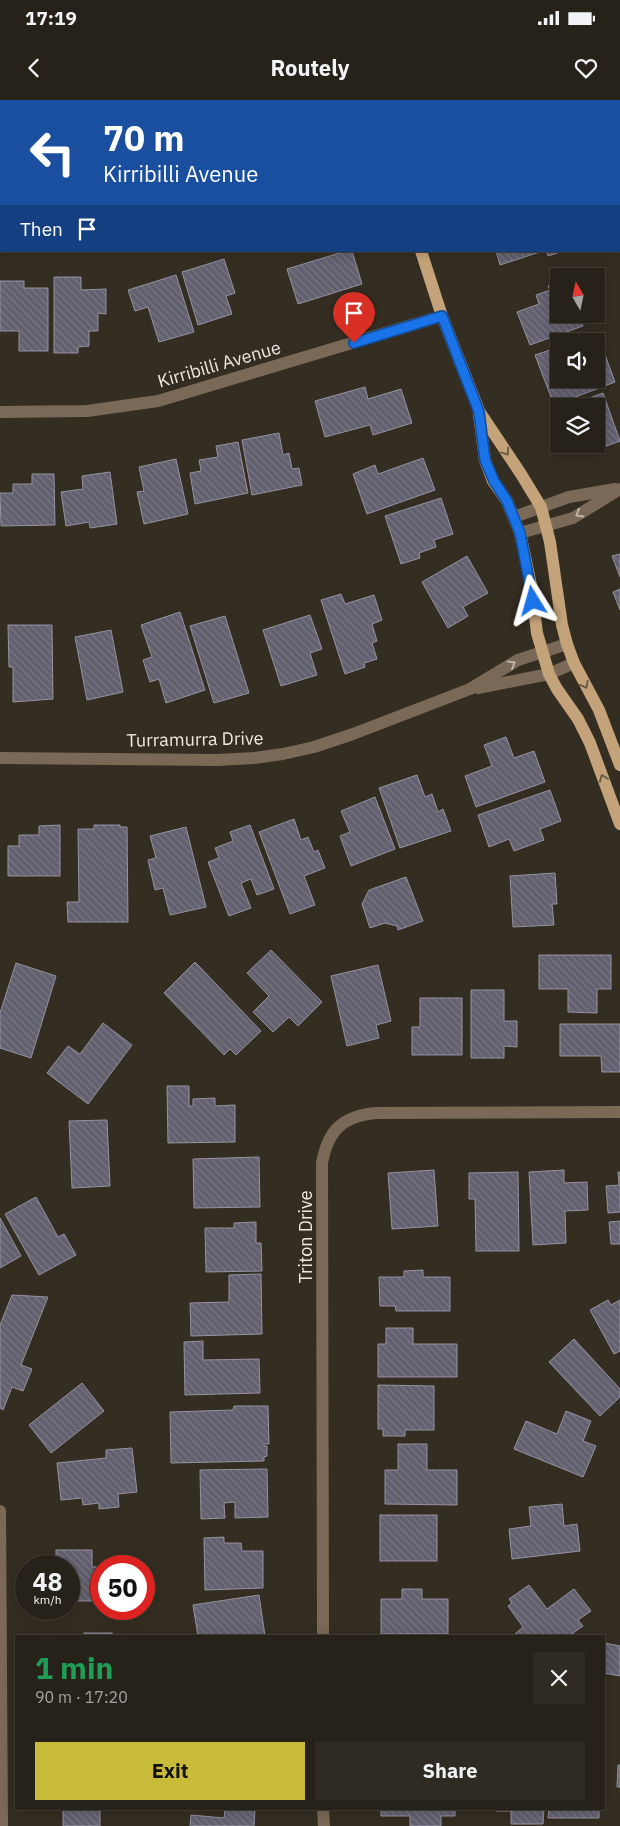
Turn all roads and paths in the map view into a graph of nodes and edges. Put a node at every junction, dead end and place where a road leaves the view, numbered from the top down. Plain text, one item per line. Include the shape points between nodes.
1 (421, 252) edge
2 (442, 316) junction
3 (0, 412) edge
4 (479, 412) junction
5 (620, 488) edge
6 (541, 508) junction
7 (514, 517) junction
8 (546, 526) junction
9 (520, 533) junction
10 (567, 644) junction
11 (542, 652) junction
12 (574, 663) junction
13 (549, 674) junction
14 (470, 690) junction
15 (0, 758) edge
16 (620, 765) edge
17 (620, 824) edge
18 (620, 1112) edge
19 (0, 1511) edge
20 (323, 1635) edge
21 (323, 1810) edge
22 (2, 1826) edge
23 (324, 1826) edge

1 - 2 main road
2 - 3 street, Kirribilli Avenue via 158,401 87,411
2 - 4 main road
4 -> 6 main road
4 - 7 main road via 485,460
5 - 6 street via 569,497
5 -> 8 street via 574,518
6 - 7 street
6 - 8 main road
7 - 9 main road
8 - 9 street
8 - 10 main road
9 - 11 main road
10 - 11 street, Turramurra Drive
10 - 12 main road
11 - 13 main road
14 -> 11 street, Turramurra Drive via 518,660
12 - 13 street, Turramurra Drive
12 -> 16 main road via 599,710
13 - 14 street, Turramurra Drive
17 -> 13 main road via 590,743
14 - 15 street, Turramurra Drive via 353,734 254,758
18 - 20 street, Triton Drive via 369,1114 349,1118 331,1136 322,1163
19 - 22 street
21 - 23 street

